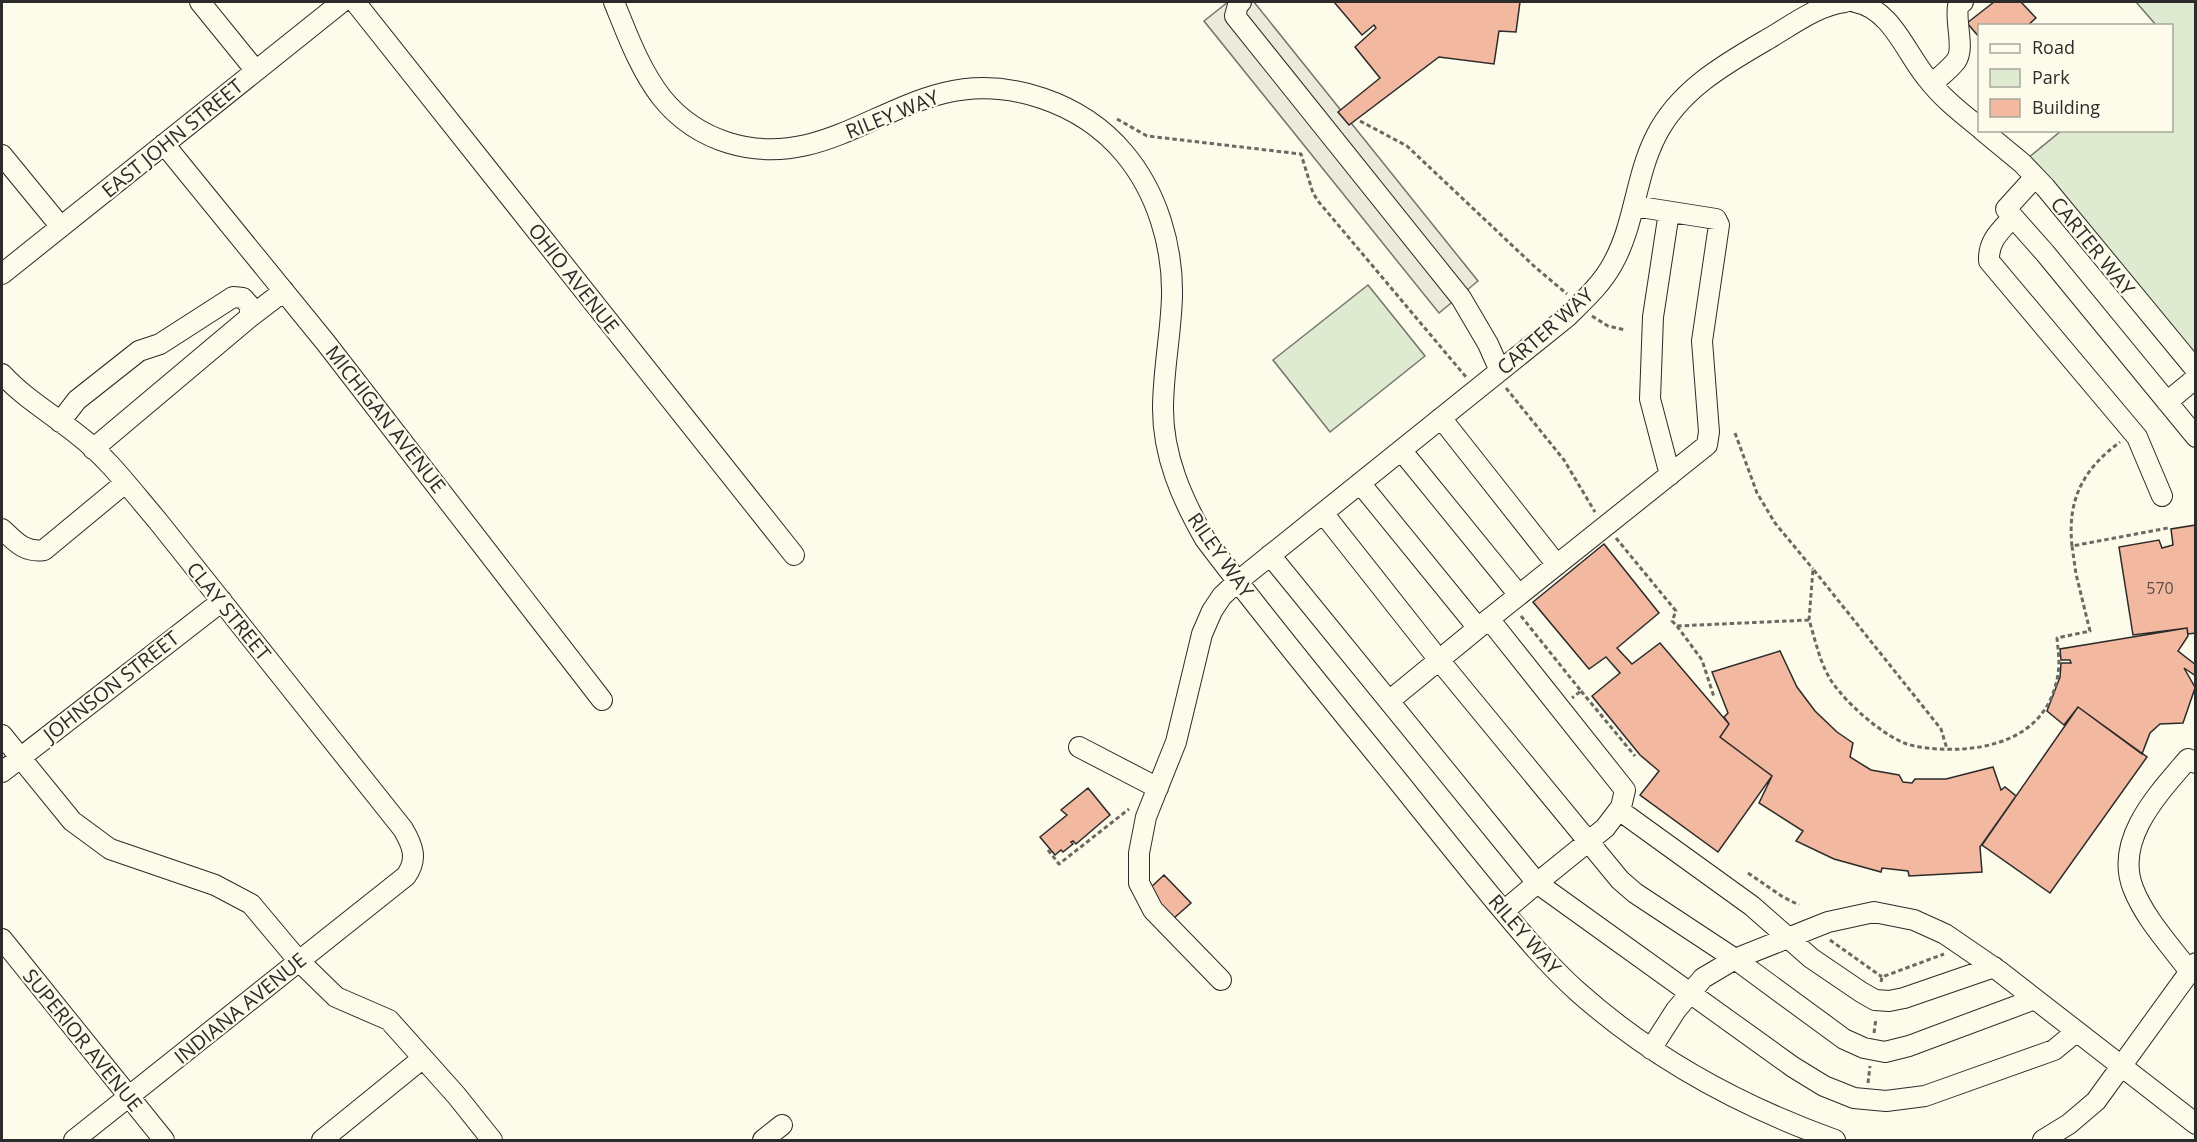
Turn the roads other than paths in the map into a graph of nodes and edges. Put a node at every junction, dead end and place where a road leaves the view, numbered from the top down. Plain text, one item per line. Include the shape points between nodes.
1 (200, 2) edge
2 (342, 2) edge
3 (355, 2) edge
4 (614, 2) edge
5 (1241, 2) edge
6 (1845, 2) edge
7 (1855, 2) edge
8 (1963, 2) edge
9 (256, 71) junction
10 (1932, 84) junction
11 (1978, 127) edge
12 (1984, 132) edge
13 (164, 144) junction
14 (2, 154) edge
15 (2035, 177) junction
16 (1634, 206) junction
17 (1669, 212) junction
18 (2013, 217) junction
19 (61, 226) junction
20 (2, 274) edge
21 (284, 291) junction
22 (250, 317) junction
23 (1500, 370) junction
24 (2196, 370) edge
25 (2, 374) edge
26 (2196, 378) edge
27 (2167, 402) junction
28 (1441, 418) junction
29 (60, 422) junction
30 (2196, 437) edge
31 (93, 449) junction
32 (1401, 450) junction
33 (1670, 475) junction
34 (125, 483) junction
35 (1360, 483) junction
36 (2162, 496) dead end
37 (1323, 513) junction
38 (2, 529) edge
39 (794, 555) dead end
40 (1270, 555) junction
41 (1557, 566) junction
42 (1237, 582) junction
43 (1519, 595) junction
44 (222, 601) junction
45 (1483, 623) junction
46 (1439, 660) junction
47 (602, 700) dead end
48 (1389, 701) junction
49 (2, 735) edge
50 (1079, 747) dead end
51 (19, 758) junction
52 (2196, 763) edge
53 (2, 772) edge
54 (1158, 788) junction
55 (1619, 810) junction
56 (1589, 842) junction
57 (406, 876) joint
58 (1537, 883) junction
59 (1504, 911) junction
60 (2, 939) edge
61 (1788, 939) junction
62 (1735, 958) junction
63 (298, 960) junction
64 (2193, 967) edge
65 (1994, 968) junction
66 (1221, 980) dead end
67 (1690, 993) junction
68 (2035, 999) junction
69 (2076, 1032) junction
70 (1651, 1049) junction
71 (423, 1058) junction
72 (2122, 1067) junction
73 (129, 1096) junction
74 (2196, 1124) edge
75 (782, 1125) dead end
76 (74, 1140) edge
77 (164, 1140) edge
78 (322, 1140) edge
79 (492, 1140) edge
80 (763, 1140) edge
81 (1835, 1140) edge
82 (2043, 1140) edge

1 - 9 street
2 - 9 street, EAST JOHN STREET
3 - 39 street, OHIO AVENUE
4 - 42 street, RILEY WAY via 641,64 660,96 695,128 741,146 768,150 814,144 910,104 975,88 1000,89 1051,101 1102,130 1143,178 1164,232 1172,295 1163,410 1166,442 1186,506
5 - 23 street via 1235,16 1461,298
6 - 16 street, CARTER WAY via 1820,9 1709,75 1687,93 1656,136 1644,164
7 - 10 street, CARTER WAY via 1875,9 1885,19
8 - 10 street via 1956,18 1961,44 1957,60
9 - 13 street, EAST JOHN STREET
10 - 11 street, CARTER WAY
12 - 15 street, CARTER WAY
13 - 19 street, EAST JOHN STREET
13 - 21 street, MICHIGAN AVENUE
14 - 19 street
15 - 18 street via 2006,209
15 - 24 street, CARTER WAY
16 - 17 street
16 - 23 street, CARTER WAY via 1623,242 1598,286 1567,317
17 - 33 street via 1653,317 1650,399
17 - 33 street via 1716,219 1719,225 1702,341 1707,444
18 - 27 street
18 - 36 street via 1992,241 1989,261 2137,437
19 - 20 street, EAST JOHN STREET
21 - 22 street
21 - 47 street, MICHIGAN AVENUE
22 - 29 street via 250,306 243,298 233,297 160,344 139,351 77,400
22 - 31 street
23 - 28 street, CARTER WAY
25 - 29 street, CLAY STREET
26 - 27 street
27 - 30 street
28 - 32 street, CARTER WAY
28 - 41 street
29 - 31 street, CLAY STREET
31 - 34 street, CLAY STREET
32 - 35 street, CARTER WAY
32 - 43 street
33 - 41 street
34 - 38 street via 44,550 33,552 24,548
34 - 44 street, CLAY STREET
35 - 37 street, CARTER WAY
35 - 45 street
37 - 40 street, CARTER WAY
37 - 46 street
40 - 42 street, CARTER WAY
40 - 48 street
41 - 43 street
42 - 54 street, CARTER WAY via 1222,596 1202,634 1176,742
42 - 59 street, RILEY WAY
43 - 45 street
44 - 51 street, JOHNSON STREET
44 - 57 street, CLAY STREET via 403,829 414,858
45 - 46 street
45 - 55 street via 1625,790
46 - 48 street
46 - 56 street
48 - 58 street
49 - 51 street
50 - 54 street
51 - 53 street, JOHNSON STREET
51 - 63 street via 72,821 110,849 215,885 251,904
52 - 64 street via 2188,759 2169,781 2141,819 2128,853 2132,886 2148,917
54 - 66 street, CARTER WAY via 1146,817 1139,853 1139,883 1153,910
55 - 56 street
55 - 61 street via 1752,906
56 - 58 street
56 - 62 street via 1635,893
57 - 63 street, INDIANA AVENUE
58 - 59 street
58 - 67 street
59 - 70 street, RILEY WAY via 1576,991
60 - 73 street, SUPERIOR AVENUE
61 - 62 street
61 - 65 street via 1828,922 1874,912 1914,920 1945,934
61 - 65 street via 1878,1000 1904,998
62 - 67 street via 1703,978
62 - 68 street via 1844,1039 1885,1052
63 - 71 street via 336,997 389,1020
63 - 73 street, INDIANA AVENUE
64 - 72 street
65 - 68 street
67 - 69 street via 1824,1086 1854,1098 1886,1101 1925,1096 2054,1050
67 - 70 street
68 - 69 street
69 - 72 street
70 - 81 street, RILEY WAY via 1709,1086 1761,1112
71 - 78 street
71 - 79 street
72 - 74 street
72 - 82 street via 2096,1101
73 - 76 street, INDIANA AVENUE
73 - 77 street, SUPERIOR AVENUE
75 - 80 street

